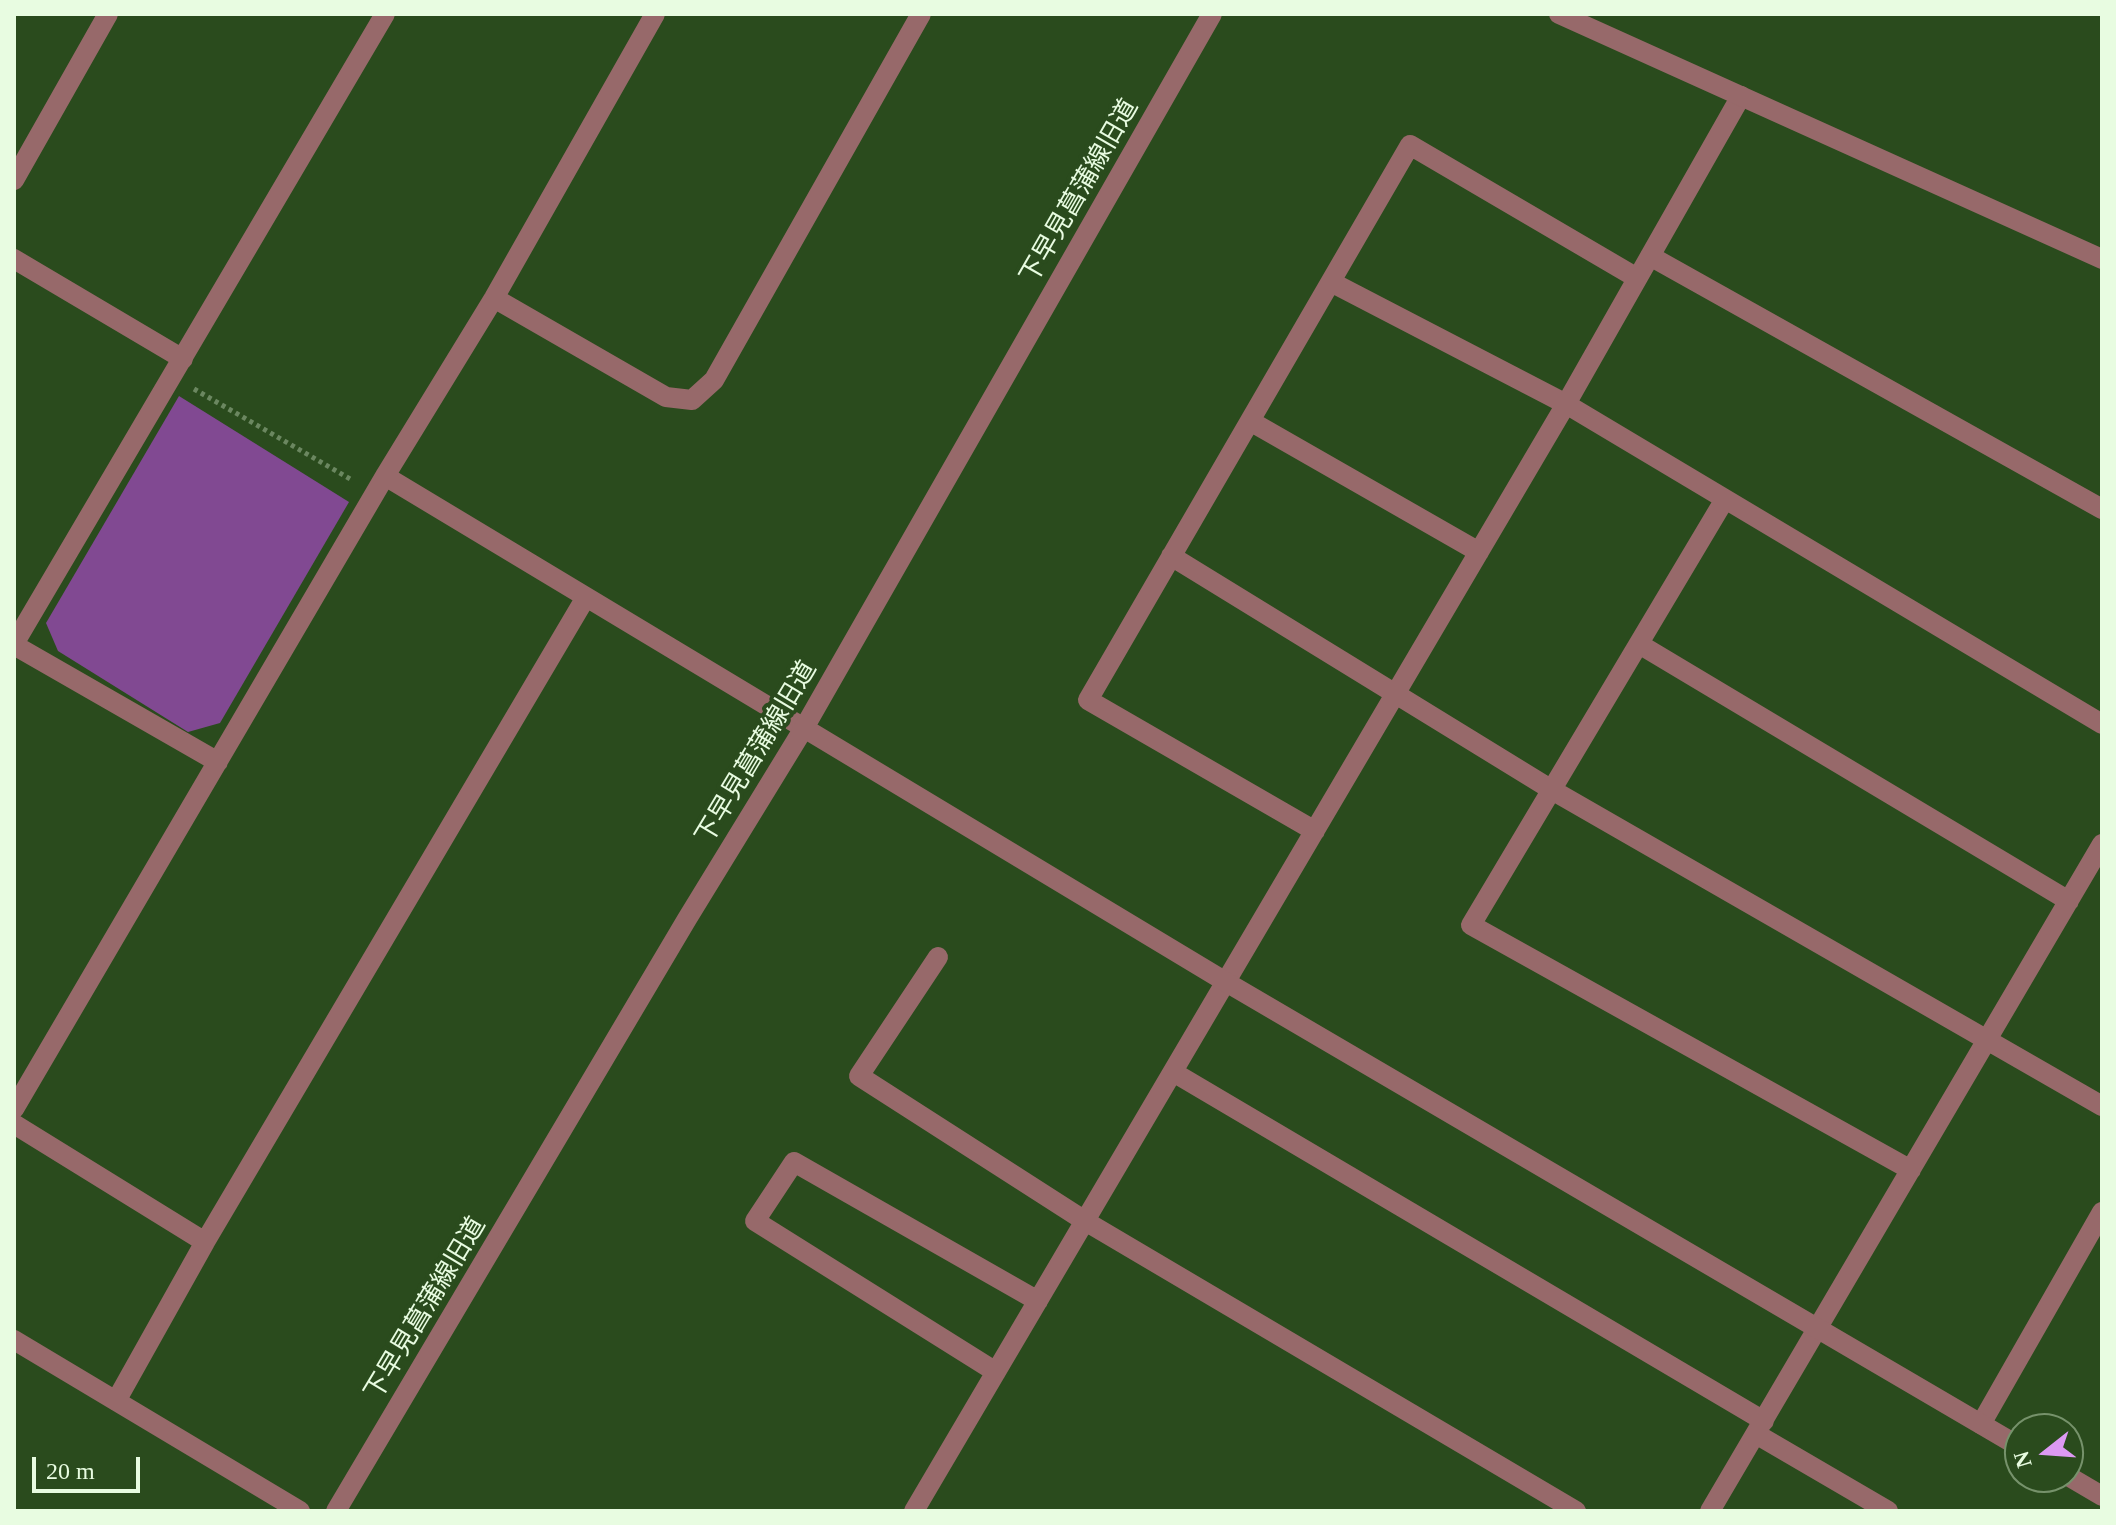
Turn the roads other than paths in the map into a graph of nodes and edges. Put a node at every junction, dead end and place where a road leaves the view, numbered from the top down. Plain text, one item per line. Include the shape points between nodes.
1 (108, 14) edge
2 (385, 14) edge
3 (655, 14) edge
4 (921, 14) edge
5 (1212, 14) edge
6 (1559, 14) edge
7 (1741, 96) junction
8 (14, 180) edge
9 (1650, 256) junction
10 (14, 259) edge
11 (2102, 259) edge
12 (1637, 278) junction
13 (1331, 282) junction
14 (494, 298) junction
15 (183, 359) junction
16 (1566, 404) junction
17 (1250, 421) junction
18 (385, 476) junction
19 (1725, 499) junction
20 (2102, 509) edge
21 (1479, 552) junction
22 (1171, 556) junction
23 (586, 597) junction
24 (14, 644) edge
25 (1639, 644) junction
26 (1395, 694) junction
27 (2102, 724) edge
28 (804, 728) junction
29 (218, 762) junction
30 (1552, 790) junction
31 (1315, 831) junction
32 (2102, 844) edge
33 (2069, 901) junction
34 (938, 957) dead end
35 (1226, 982) junction
36 (1989, 1039) junction
37 (1173, 1072) junction
38 (2102, 1106) edge
39 (14, 1109) edge
40 (14, 1124) edge
41 (1911, 1170) junction
42 (2102, 1212) edge
43 (1085, 1221) junction
44 (205, 1242) junction
45 (1038, 1301) junction
46 (1818, 1328) junction
47 (14, 1340) edge
48 (996, 1372) junction
49 (116, 1401) junction
50 (1981, 1424) junction
51 (1760, 1428) junction
52 (2004, 1438) edge
53 (2084, 1485) edge
54 (2102, 1496) edge
55 (300, 1511) edge
56 (336, 1511) edge
57 (914, 1511) edge
58 (1576, 1511) edge
59 (1710, 1511) edge
60 (1888, 1511) edge

1 - 8 street
2 - 15 street
3 - 14 street
4 - 14 street via 714,380 692,400 666,397
5 - 28 street, 下早見菖蒲線旧道
6 - 7 street
7 - 9 street
7 - 11 street
9 - 12 street
9 - 20 street
10 - 15 street
12 - 13 street via 1410,145
12 - 16 street
13 - 16 street
13 - 17 street
14 - 18 street
15 - 24 street
16 - 19 street
16 - 21 street
17 - 21 street
17 - 22 street
18 - 23 street
18 - 29 street
19 - 25 street
19 - 27 street
21 - 26 street
22 - 26 street
22 - 31 street via 1088,700
23 - 28 street
23 - 44 street
24 - 29 street
25 - 30 street
25 - 33 street
26 - 30 street
26 - 31 street
28 - 35 street
28 - 56 street, 下早見菖蒲線旧道
29 - 39 street
30 - 36 street
30 - 41 street via 1471,925
31 - 35 street
32 - 33 street
33 - 36 street
34 - 43 street via 859,1076
35 - 37 street
35 - 46 street
36 - 38 street
36 - 41 street
37 - 43 street
37 - 51 street
40 - 44 street
41 - 46 street
42 - 50 street
43 - 45 street
43 - 58 street
44 - 49 street
45 - 48 street
45 - 48 street via 794,1162 755,1221
46 - 50 street
46 - 51 street
47 - 49 street
48 - 57 street
49 - 55 street
50 - 52 street
51 - 59 street
51 - 60 street
53 - 54 street

